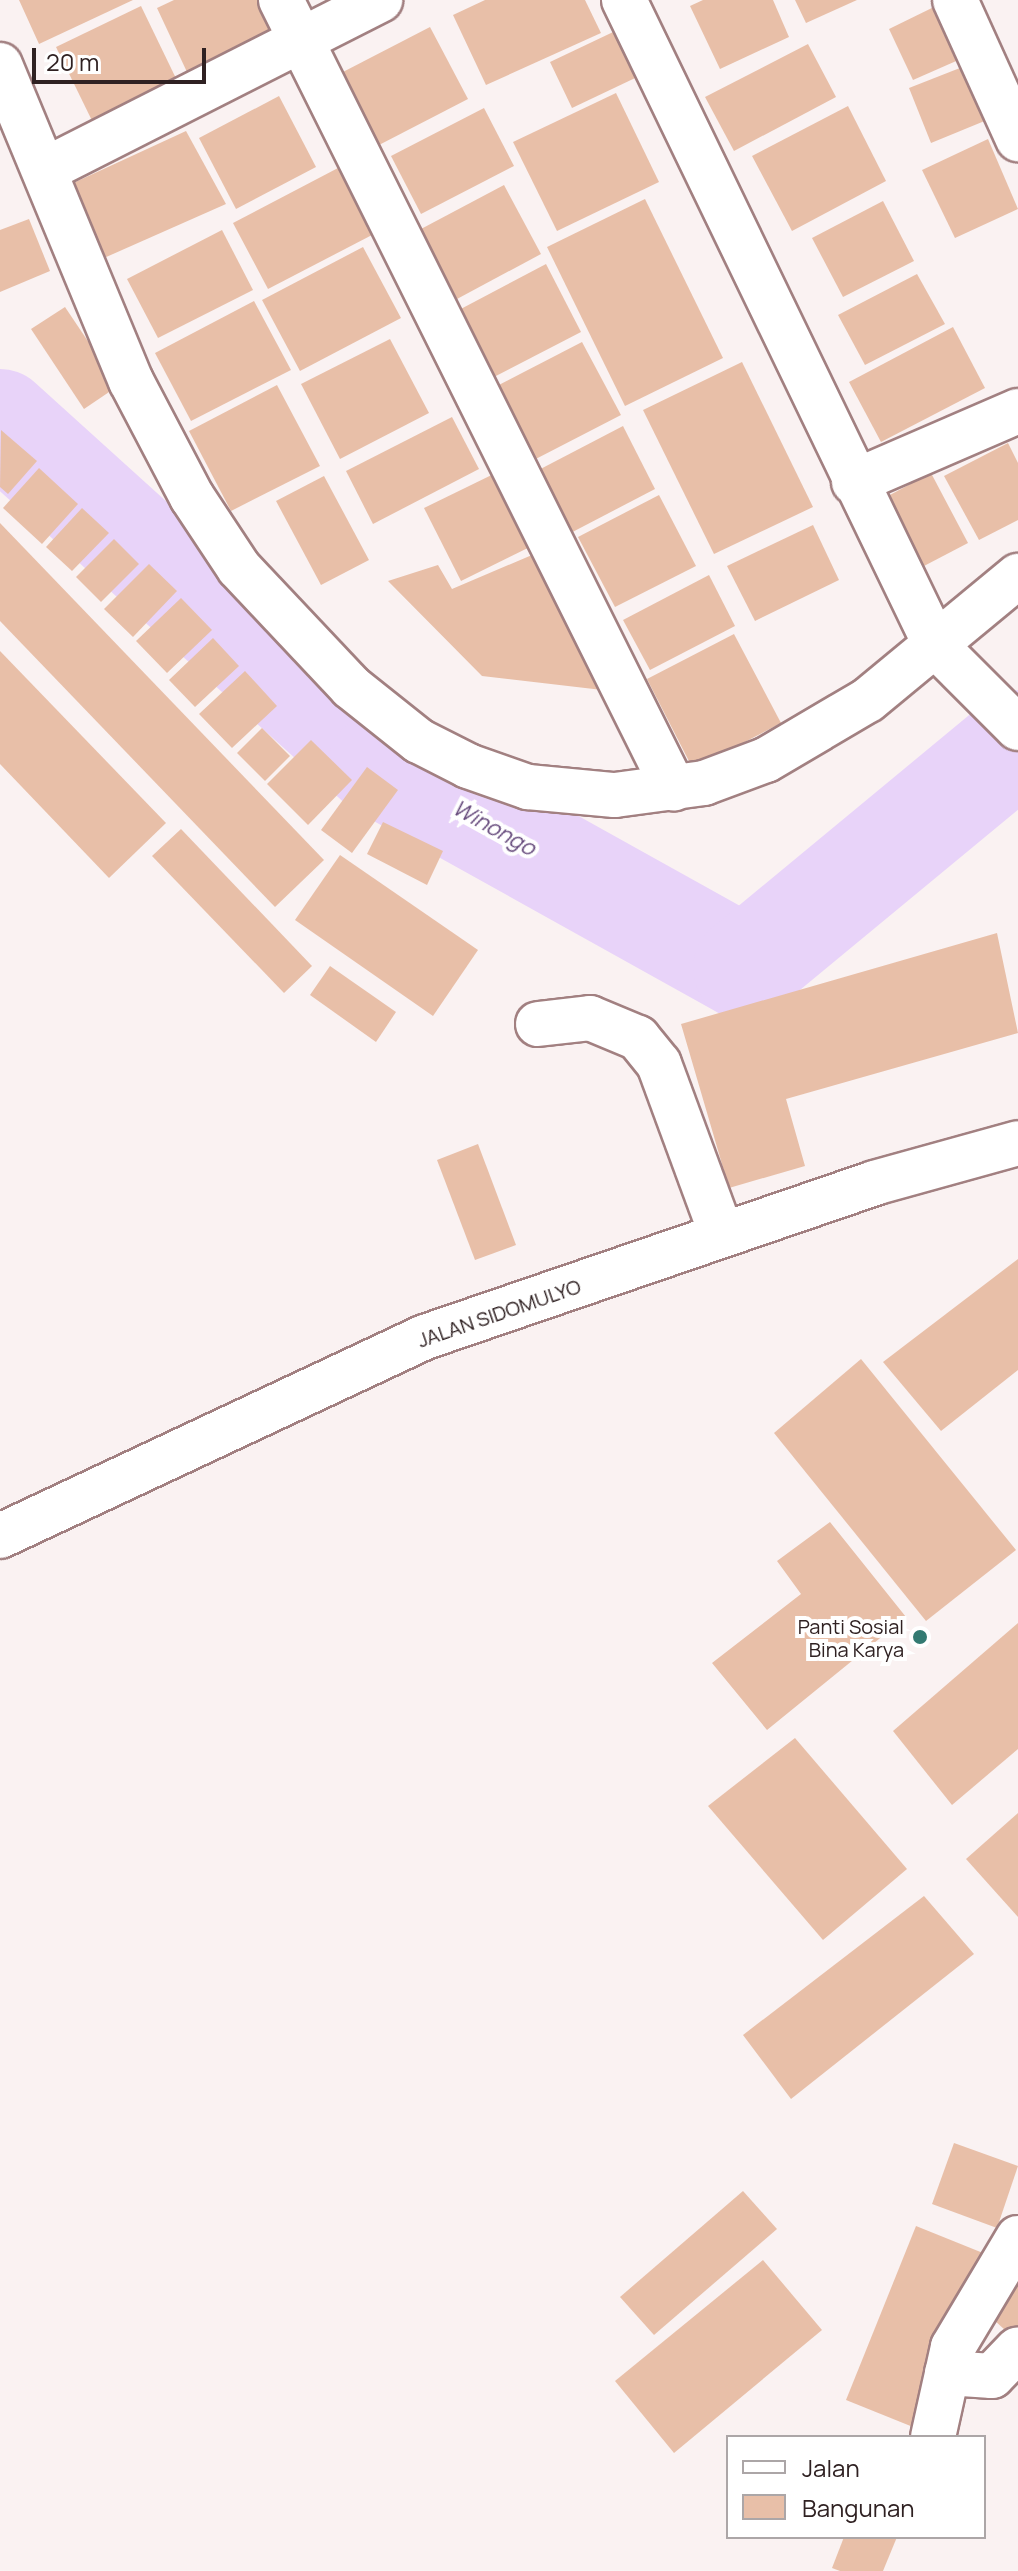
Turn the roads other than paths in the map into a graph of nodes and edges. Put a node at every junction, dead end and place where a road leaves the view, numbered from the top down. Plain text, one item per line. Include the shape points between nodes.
1 (281, 0) edge
2 (380, 0) edge
3 (624, 0) edge
4 (955, 0) edge
5 (301, 40) junction
6 (0, 65) edge
7 (1014, 118) edge
8 (45, 170) junction
9 (1018, 411) edge
10 (854, 482) junction
11 (1018, 576) edge
12 (936, 646) junction
13 (1004, 716) edge
14 (674, 789) junction
15 (538, 1024) dead end
16 (1018, 1143) edge
17 (722, 1235) junction
18 (0, 1536) edge
19 (1018, 2238) edge
20 (1018, 2349) edge
21 (947, 2373) junction
22 (933, 2435) edge

1 - 5 street
2 - 5 street
3 - 10 street
4 - 7 street
5 - 8 street
5 - 14 street
6 - 8 street
8 - 14 street via 131,381 192,497 239,568 351,687 419,741 528,787 615,795
9 - 10 street
10 - 12 street
11 - 12 street
12 - 13 street
12 - 14 street via 868,700 766,760
15 - 17 street via 590,1018 638,1038 659,1064
16 - 17 street, JALAN SIDOMULYO
17 - 18 street, JALAN SIDOMULYO via 425,1337
19 - 21 street via 953,2347
20 - 21 street via 992,2376
21 - 22 street

